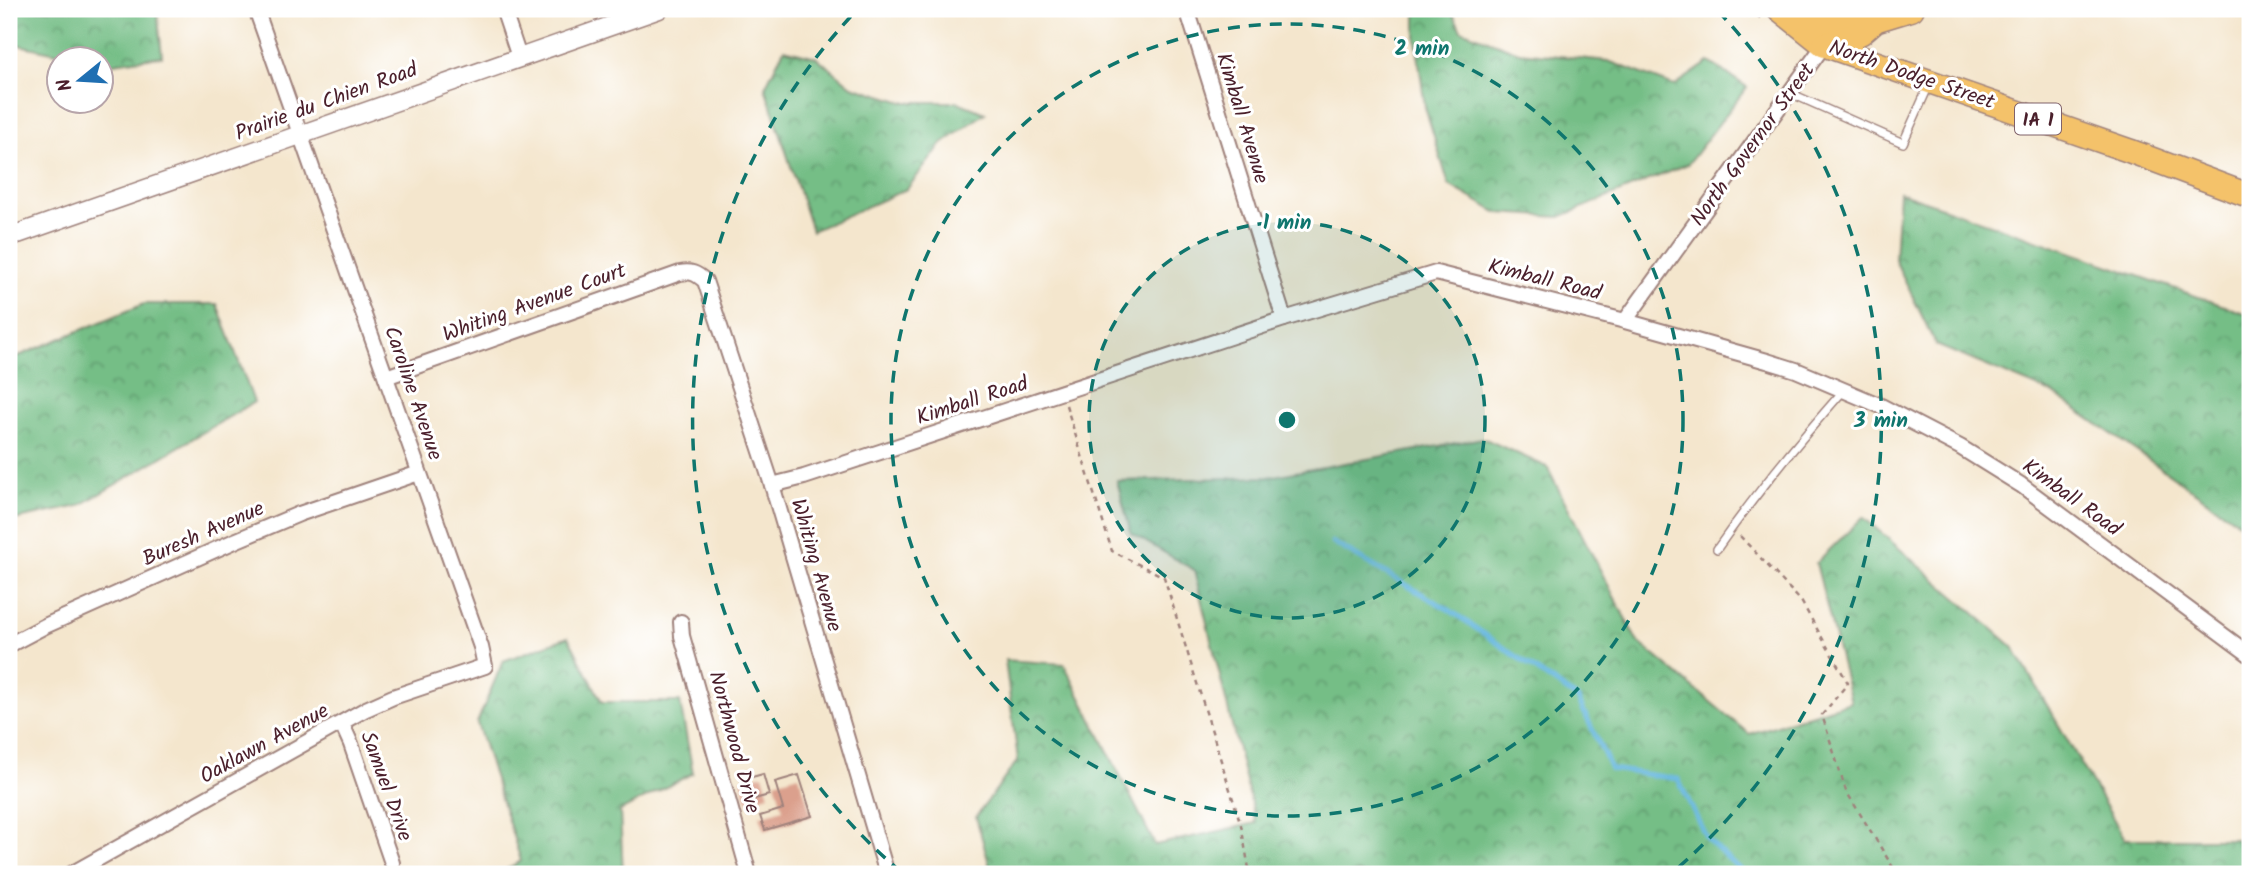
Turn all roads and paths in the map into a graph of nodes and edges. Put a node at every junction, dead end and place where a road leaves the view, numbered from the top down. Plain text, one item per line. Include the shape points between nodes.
1 (256, 9) edge
2 (503, 9) edge
3 (659, 9) edge
4 (1187, 9) edge
5 (1912, 9) edge
6 (1787, 14) edge
7 (1876, 20) junction
8 (1824, 45) junction
9 (519, 57) junction
10 (1891, 68) junction
11 (1931, 82) junction
12 (1789, 93) junction
13 (299, 135) junction
14 (2250, 196) edge
15 (9, 237) edge
16 (696, 273) joint
17 (1284, 319) junction
18 (1625, 321) junction
19 (386, 377) junction
20 (1844, 389) junction
21 (1062, 392) junction
22 (419, 472) junction
23 (772, 485) junction
24 (1732, 528) junction
25 (1717, 549) dead end
26 (681, 622) dead end
27 (9, 645) edge
28 (2250, 655) edge
29 (485, 666) joint
30 (342, 724) junction
31 (392, 863) dead end
32 (71, 874) edge
33 (749, 874) edge
34 (887, 874) edge
35 (1250, 874) edge
36 (1897, 874) edge

1 - 13 street, Caroline Avenue
2 - 9 street
3 - 9 street, Prairie du Chien Road
4 - 17 street, Kimball Avenue
5 - 7 main road, North Governor Street
6 - 7 main road via 1840,22
6 - 8 main road, North Dodge Street / IA 1
7 - 8 main road, North Governor Street via 1861,33
7 - 10 main road via 1875,46
8 - 10 main road, North Dodge Street / IA 1
8 - 12 street, North Governor Street
9 - 13 street, Prairie du Chien Road
10 - 11 main road, North Dodge Street / IA 1
11 - 12 lane via 1903,144
11 - 14 main road, North Dodge Street / IA 1
12 - 18 street, North Governor Street
13 - 15 street, Prairie du Chien Road
13 - 19 street, Caroline Avenue
16 - 19 street, Whiting Avenue Court via 680,273
16 - 23 street, Whiting Avenue via 705,281
17 - 18 street, Kimball Road via 1436,273
17 - 21 street, Kimball Road
18 - 20 street, Kimball Road via 1767,361
19 - 22 street, Caroline Avenue
20 - 24 lane
20 - 28 street, Kimball Road via 1961,447 2011,479
21 - 23 street, Kimball Road
21 - 35 path via 1112,551 1164,577 1241,825
22 - 27 street, Buresh Avenue via 286,519
22 - 29 street, Caroline Avenue
23 - 34 street, Whiting Avenue
24 - 25 lane
24 - 36 path via 1801,601 1848,683 1822,715 1846,791
26 - 33 street, Northwood Drive
29 - 30 street, Oaklawn Avenue via 393,697
30 - 31 street, Samuel Drive
30 - 32 street, Oaklawn Avenue

